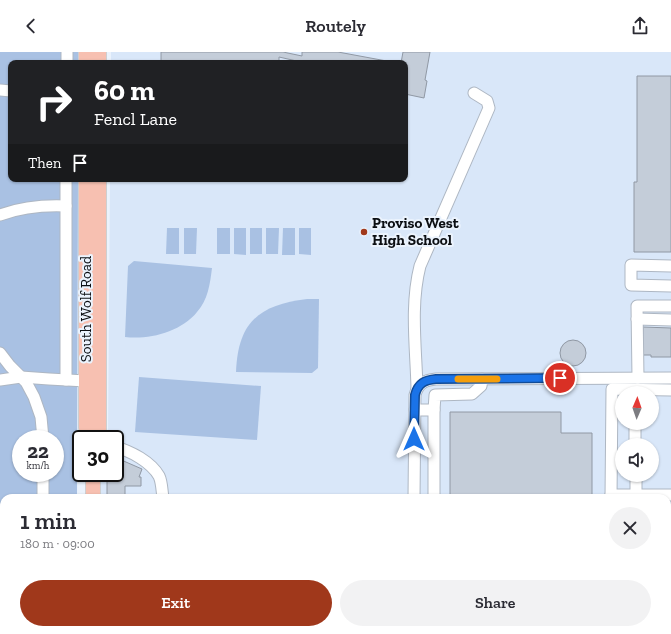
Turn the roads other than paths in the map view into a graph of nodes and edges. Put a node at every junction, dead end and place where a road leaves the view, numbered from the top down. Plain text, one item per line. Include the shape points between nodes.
1 (474, 93) dead end
2 (66, 182) edge
3 (86, 182) edge
4 (99, 182) edge
5 (66, 206) junction
6 (0, 215) edge
7 (671, 266) edge
8 (671, 286) edge
9 (671, 306) edge
10 (637, 319) junction
11 (671, 320) edge
12 (0, 353) edge
13 (21, 377) junction
14 (638, 378) junction
15 (671, 378) edge
16 (482, 379) junction
17 (0, 380) edge
18 (66, 380) junction
19 (86, 380) junction
20 (417, 388) junction
21 (615, 390) edge
22 (659, 390) edge
23 (671, 390) edge
24 (415, 410) junction
25 (434, 410) junction
26 (42, 430) edge
27 (87, 430) edge
28 (99, 430) edge
29 (124, 449) edge
30 (43, 482) edge
31 (93, 482) edge
32 (636, 482) edge
33 (43, 494) edge
34 (93, 494) edge
35 (162, 494) edge
36 (414, 494) edge
37 (434, 494) edge
38 (612, 494) edge
39 (636, 494) edge

1 - 20 street via 487,101 489,108 420,266 416,282
2 - 5 street
3 - 19 main road, South Wolf Road
4 - 28 main road, South Wolf Road
5 - 6 street via 29,207
5 - 18 street
7 - 8 street via 631,266 631,285
9 - 10 street via 636,306
10 - 11 street
10 - 14 street
12 - 13 street
13 - 17 street
13 - 18 street
13 - 26 street via 37,403
14 - 15 street
14 - 16 street
16 - 20 street via 430,380 424,381
16 - 25 street via 481,386 472,394 435,395
18 - 19 street
19 - 27 main road, South Wolf Road
20 - 24 street
21 - 38 street via 612,390
22 - 23 street
24 - 25 street
24 - 36 street
25 - 37 street
29 - 35 street via 147,462 160,477
30 - 33 street
31 - 34 main road
32 - 39 street

